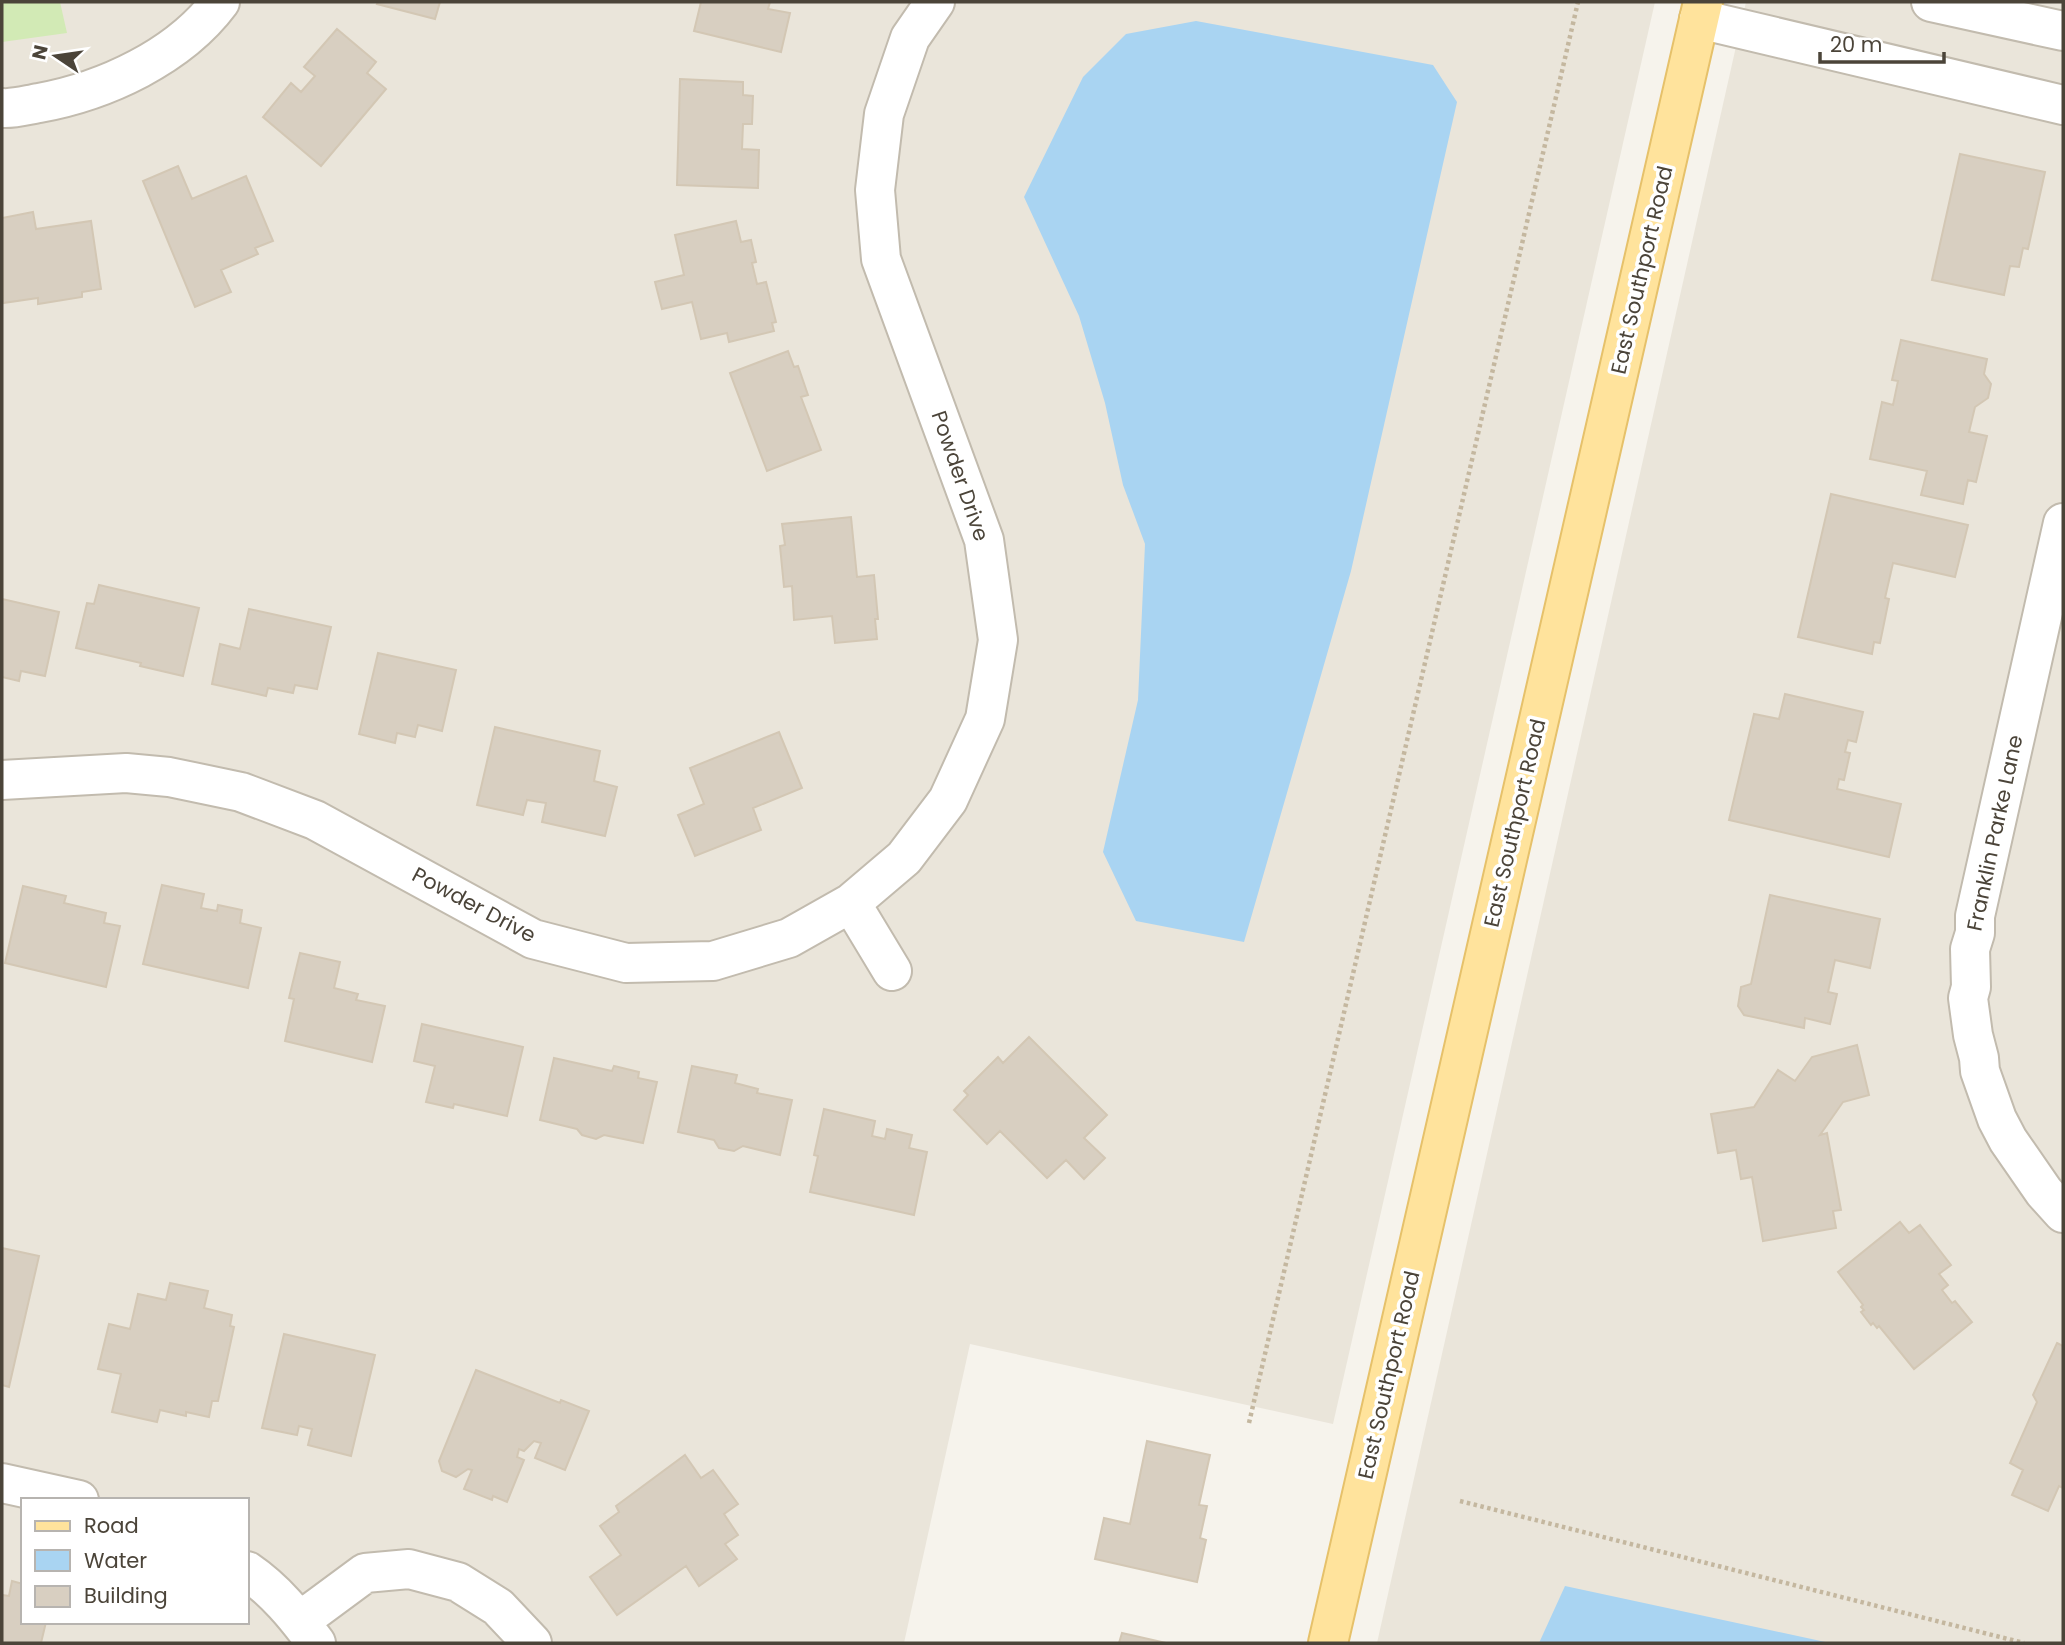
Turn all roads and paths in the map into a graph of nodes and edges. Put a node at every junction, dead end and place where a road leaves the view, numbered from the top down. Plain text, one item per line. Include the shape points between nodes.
1 (220, 2) edge
2 (935, 2) edge
3 (1578, 2) edge
4 (1931, 2) edge
5 (1700, 7) edge
6 (2063, 32) edge
7 (2063, 105) edge
8 (2, 108) edge
9 (2063, 523) edge
10 (2, 780) edge
11 (850, 903) junction
12 (892, 971) dead end
13 (2063, 1213) edge
14 (1249, 1423) dead end
15 (2, 1483) edge
16 (70, 1498) edge
17 (1460, 1501) dead end
18 (248, 1572) edge
19 (308, 1632) edge
20 (533, 1643) edge
21 (1328, 1643) edge
22 (2024, 1643) edge

1 - 8 street via 179,42 122,78 73,97
2 - 11 street, Powder Drive via 910,38 884,114 875,190 878,231 881,259 984,540 998,640 985,719 948,800 904,858
3 - 14 path
4 - 6 street
5 - 7 street
5 - 21 main road, East Southport Road
9 - 13 street, Franklin Parke Lane via 1975,916 1968,998 1980,1071 1997,1119
10 - 11 street, Powder Drive via 126,774 169,777 241,792 315,820 533,939 626,963 713,961 789,938
11 - 12 street
15 - 16 street
17 - 22 path
18 - 19 street via 267,1585
19 - 20 street via 365,1573 409,1569 458,1582 498,1607

